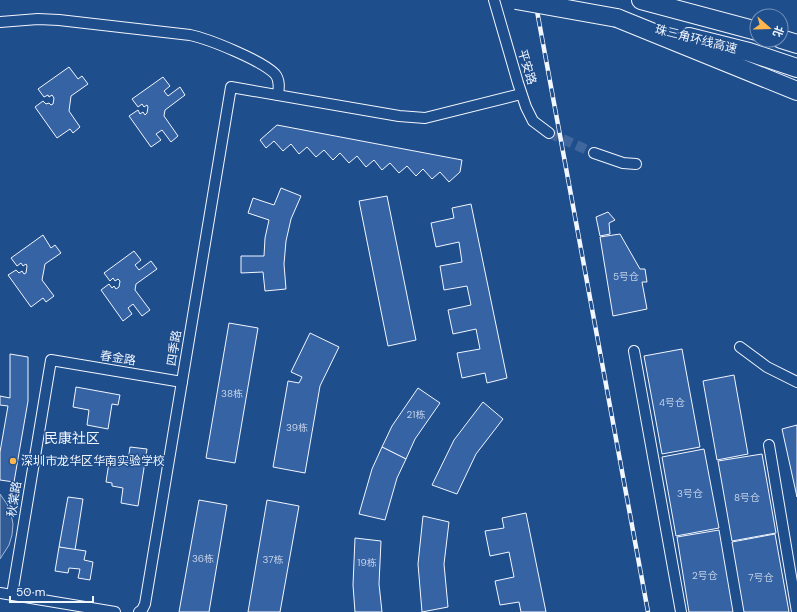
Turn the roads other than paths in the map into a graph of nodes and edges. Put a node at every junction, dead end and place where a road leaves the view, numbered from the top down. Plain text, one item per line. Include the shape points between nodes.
1 (494, 0) edge
2 (516, 0) edge
3 (641, 0) edge
4 (617, 18) junction
5 (0, 22) edge
6 (749, 30) edge
7 (797, 68) edge
8 (797, 90) edge
9 (521, 94) junction
10 (278, 95) junction
11 (550, 133) tunnel mouth
12 (594, 153) tunnel mouth
13 (636, 164) dead end
14 (740, 347) dead end
15 (634, 351) dead end
16 (50, 360) joint
17 (182, 382) junction
18 (797, 382) edge
19 (769, 445) dead end
20 (0, 593) edge
21 (12, 595) junction
22 (115, 612) edge
23 (139, 612) edge
24 (681, 612) edge
25 (797, 612) edge

1 - 9 street, 平安路
2 - 4 highway, bridge
3 - 6 highway, 珠三角环线高速
4 - 7 highway, 珠三角环线高速 via 749,52
4 - 8 highway
5 - 10 street via 59,20 204,38 241,54 275,74
9 - 10 street via 425,118 399,116
9 - 11 street, 平安路 via 533,121
10 - 17 street, 四季路 via 231,87
12 - 13 street via 623,163
14 - 18 street via 767,367
15 - 24 street
16 - 17 street, 春金路
16 - 21 street, 秋棠路
17 - 23 street, 四季路 via 145,604
19 - 25 street
20 - 21 street
21 - 22 street

